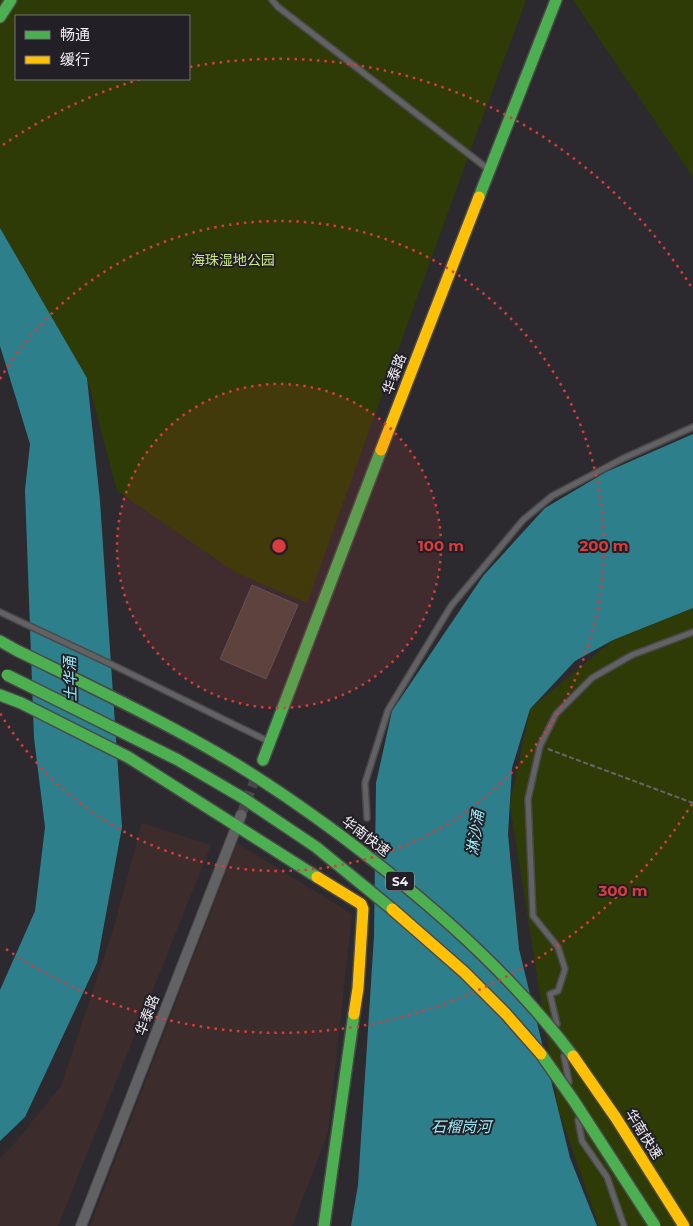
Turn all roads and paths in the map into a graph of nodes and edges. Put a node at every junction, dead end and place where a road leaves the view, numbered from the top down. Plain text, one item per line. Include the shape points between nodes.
1 (11, 0) edge
2 (272, 0) edge
3 (556, 0) edge
4 (0, 17) edge
5 (490, 170) junction
6 (693, 426) edge
7 (0, 612) edge
8 (693, 632) edge
9 (0, 641) edge
10 (2, 673) edge
11 (0, 695) edge
12 (270, 742) junction
13 (540, 746) junction
14 (263, 760) dead end
15 (693, 803) edge
16 (241, 815) tunnel mouth
17 (367, 818) dead end
18 (237, 827) junction
19 (81, 1226) edge
20 (324, 1226) edge
21 (624, 1226) edge
22 (655, 1226) edge
23 (684, 1226) edge

1 - 4 main road
2 - 5 lane
3 - 5 main road, 华泰路
5 - 12 main road, 华泰路
6 - 17 lane via 552,496 523,520 451,606 388,710 365,783
7 - 12 lane
8 - 13 lane via 632,655 592,678 556,714
9 - 23 main road, 华南快速 / S4, bridge via 191,738 264,781 331,828 440,915 492,962 570,1051
10 - 22 main road, S4, bridge via 178,760 243,798 316,847 408,921 464,972 538,1050
11 - 18 main road via 128,757
12 - 14 main road, 华泰路
13 - 15 path
13 - 21 lane via 528,799 533,916 558,947 565,969 558,991 550,994 582,1141 607,1178
16 - 18 street, 华泰路
18 - 19 street, 华泰路
18 - 20 main road via 361,904 363,909 358,988

